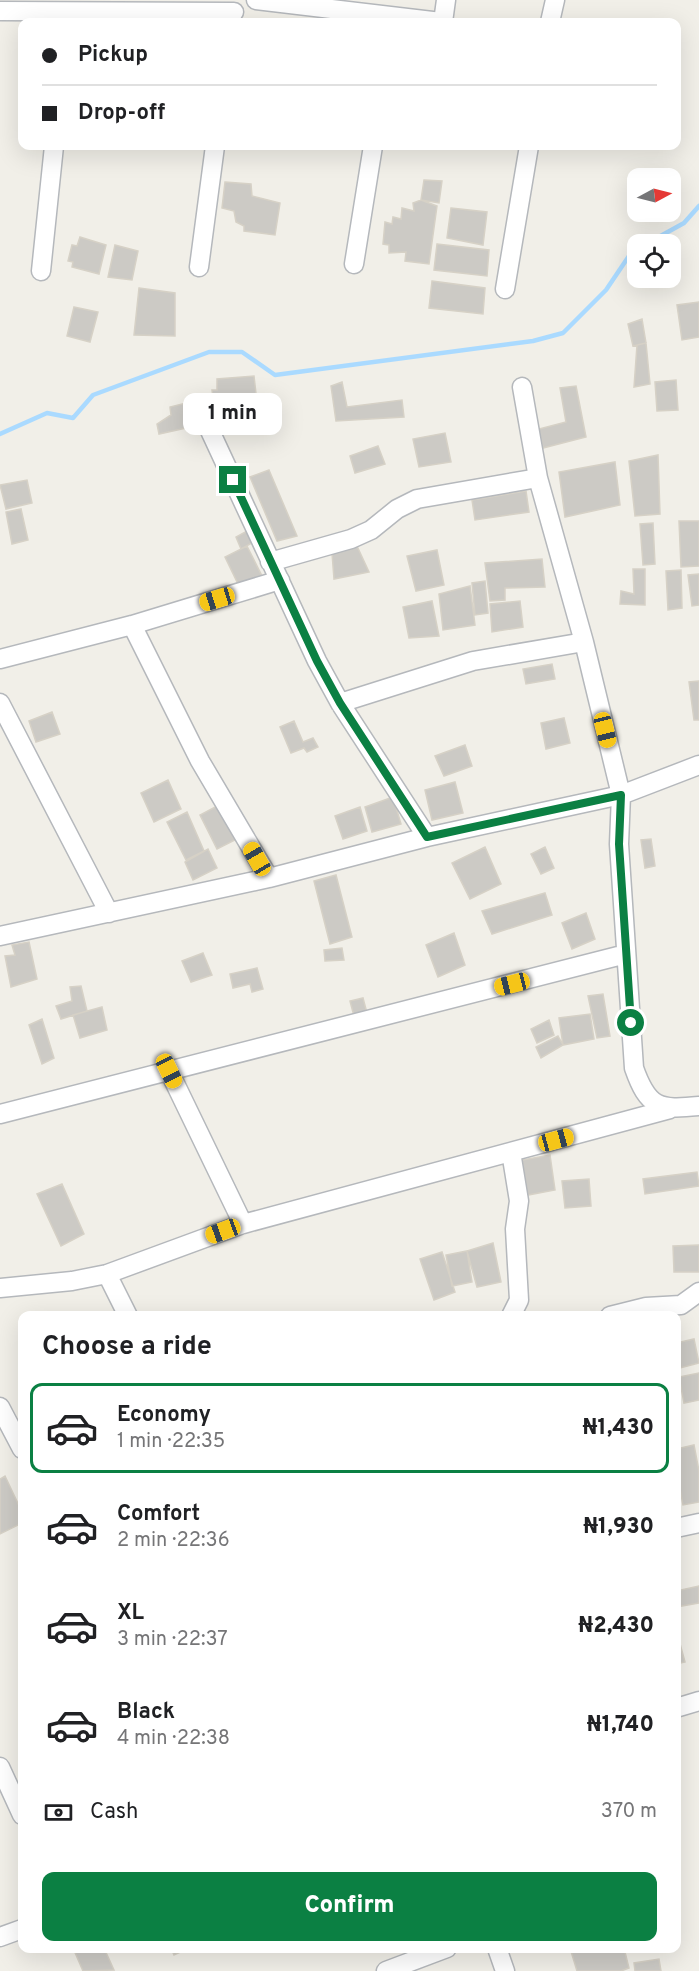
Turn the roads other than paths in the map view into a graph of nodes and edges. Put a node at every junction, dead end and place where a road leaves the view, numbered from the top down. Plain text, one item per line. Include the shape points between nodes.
1 (256, 0) edge
2 (446, 0) edge
3 (555, 0) edge
4 (0, 11) edge
5 (234, 11) edge
6 (68, 17) edge
7 (373, 18) edge
8 (443, 18) edge
9 (551, 18) edge
10 (54, 150) edge
11 (214, 150) edge
12 (372, 150) edge
13 (528, 150) edge
14 (354, 264) dead end
15 (199, 267) dead end
16 (41, 271) dead end
17 (505, 289) dead end
18 (522, 387) dead end
19 (205, 420) dead end
20 (538, 478) junction
21 (270, 562) junction
22 (280, 580) junction
23 (132, 625) junction
24 (584, 642) junction
25 (0, 659) edge
26 (0, 703) edge
27 (340, 703) junction
28 (699, 765) edge
29 (621, 795) junction
30 (427, 837) junction
31 (269, 878) junction
32 (109, 913) junction
33 (0, 936) edge
34 (626, 954) junction
35 (169, 1071) junction
36 (699, 1106) edge
37 (670, 1109) junction
38 (0, 1114) edge
39 (511, 1152) junction
40 (243, 1224) junction
41 (107, 1274) junction
42 (0, 1288) edge
43 (699, 1292) edge
44 (126, 1311) edge
45 (514, 1311) edge
46 (630, 1311) edge
47 (0, 1407) edge
48 (18, 1441) edge
49 (699, 1523) edge
50 (681, 1527) edge
51 (699, 1701) edge
52 (681, 1706) edge
53 (0, 1767) edge
54 (18, 1806) edge
55 (18, 1930) edge
56 (0, 1937) edge
57 (434, 1953) edge
58 (499, 1953) edge
59 (386, 1971) edge
60 (505, 1971) edge

1 - 7 street
2 - 8 street
3 - 9 street
4 - 6 street
5 - 6 street
10 - 16 street
11 - 15 street
12 - 14 street
13 - 17 street
18 - 20 street
19 - 21 street
20 - 21 street via 417,499 351,539
20 - 24 street
21 - 22 street
22 - 23 street
22 - 27 street
23 - 25 street
23 - 31 street via 200,761
24 - 27 street via 473,661
24 - 29 street
26 - 32 street
27 - 30 street
28 - 29 street
29 - 30 street
29 - 34 street via 619,844
30 - 31 street
31 - 32 street
32 - 33 street
34 - 35 street
34 - 37 street via 634,1068 641,1089 658,1105
35 - 38 street
35 - 40 street
36 - 37 street
37 - 39 street
39 - 40 street
39 - 45 street via 519,1201 515,1229 519,1300
40 - 41 street
41 - 42 street
41 - 44 street
43 - 46 street via 681,1305
47 - 48 street
49 - 50 street
51 - 52 street
53 - 54 street
55 - 56 street
57 - 59 street
58 - 60 street

